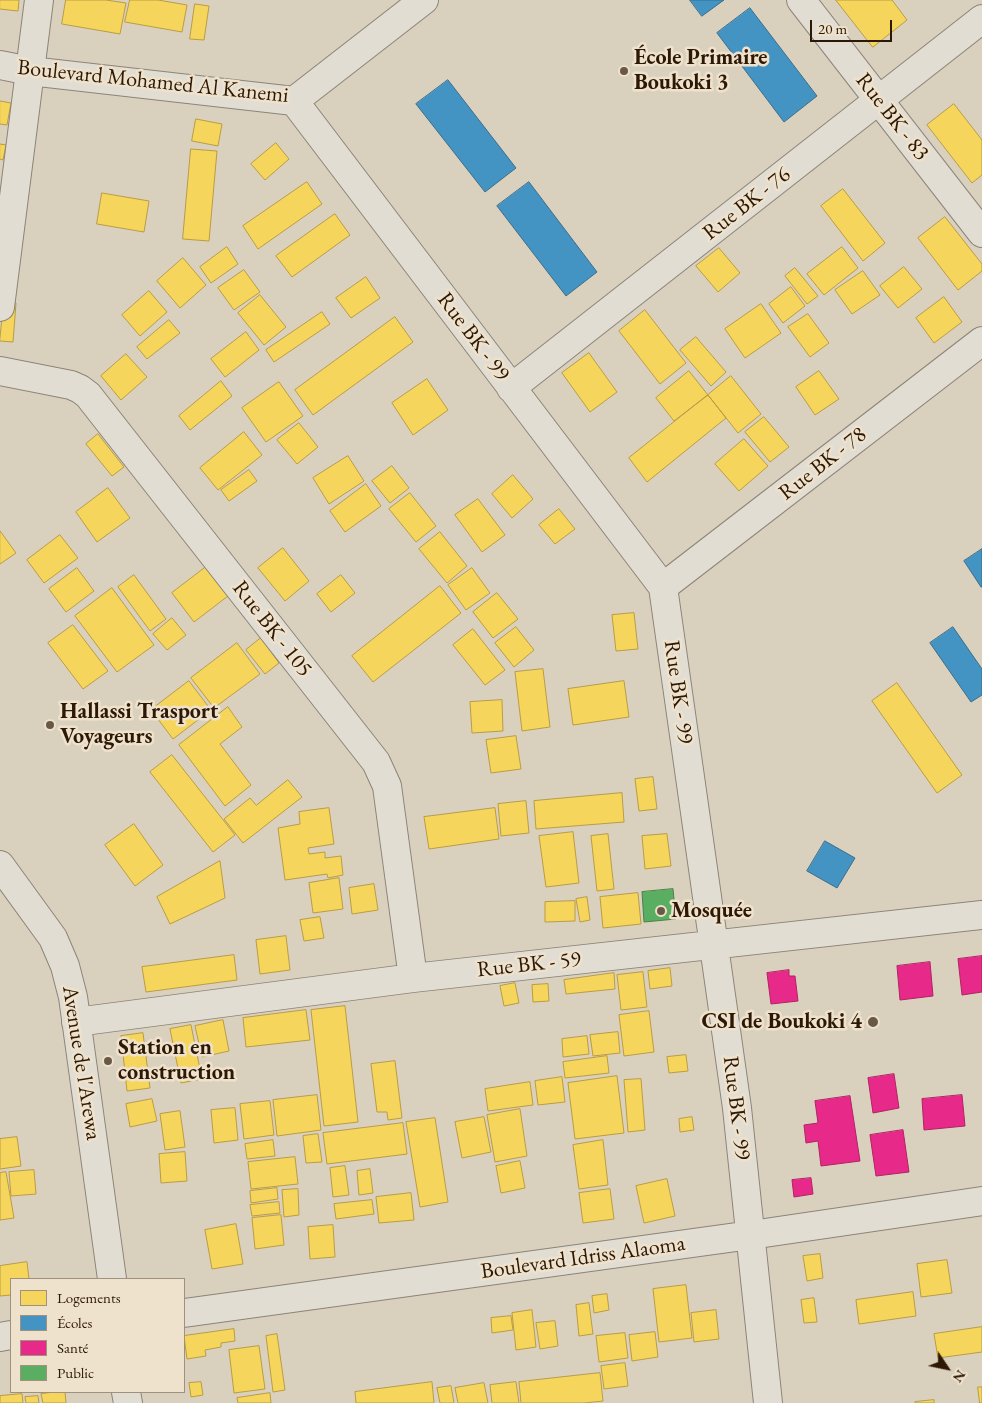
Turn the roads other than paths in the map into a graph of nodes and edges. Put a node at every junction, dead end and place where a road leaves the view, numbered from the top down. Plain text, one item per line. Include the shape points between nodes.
1 (39, 0) edge
2 (424, 0) edge
3 (801, 0) edge
4 (982, 19) edge
5 (0, 66) edge
6 (30, 71) junction
7 (294, 101) junction
8 (879, 101) junction
9 (982, 234) edge
10 (0, 307) edge
11 (982, 341) edge
12 (0, 371) edge
13 (511, 388) junction
14 (663, 587) junction
15 (0, 865) edge
16 (982, 916) edge
17 (715, 944) junction
18 (413, 978) junction
19 (76, 1022) junction
20 (982, 1201) edge
21 (751, 1235) junction
22 (112, 1278) edge
23 (185, 1313) edge
24 (768, 1403) edge

1 - 6 street
2 - 7 street, Boulevard Mohamed Al Kanemi
3 - 8 street, Rue BK - 83
4 - 8 street, Rue BK - 76
5 - 6 street, Boulevard Mohamed Al Kanemi
6 - 7 street, Boulevard Mohamed Al Kanemi
6 - 10 street
7 - 13 street, Rue BK - 99
8 - 9 street, Rue BK - 83
8 - 13 street, Rue BK - 76
11 - 14 street, Rue BK - 78
12 - 18 street, Rue BK - 105 via 71,385 88,395 376,762 387,786
13 - 14 street, Rue BK - 99
14 - 17 street, Rue BK - 99
15 - 19 street, Avenue de l'Arewa via 53,938 65,966
16 - 17 street, Rue BK - 59
17 - 18 street, Rue BK - 59
17 - 21 street, Rue BK - 99
18 - 19 street, Rue BK - 59
19 - 22 street, Avenue de l'Arewa
20 - 21 street, Boulevard Idriss Alaoma
21 - 23 street, Boulevard Idriss Alaoma
21 - 24 street, Rue BK - 99

